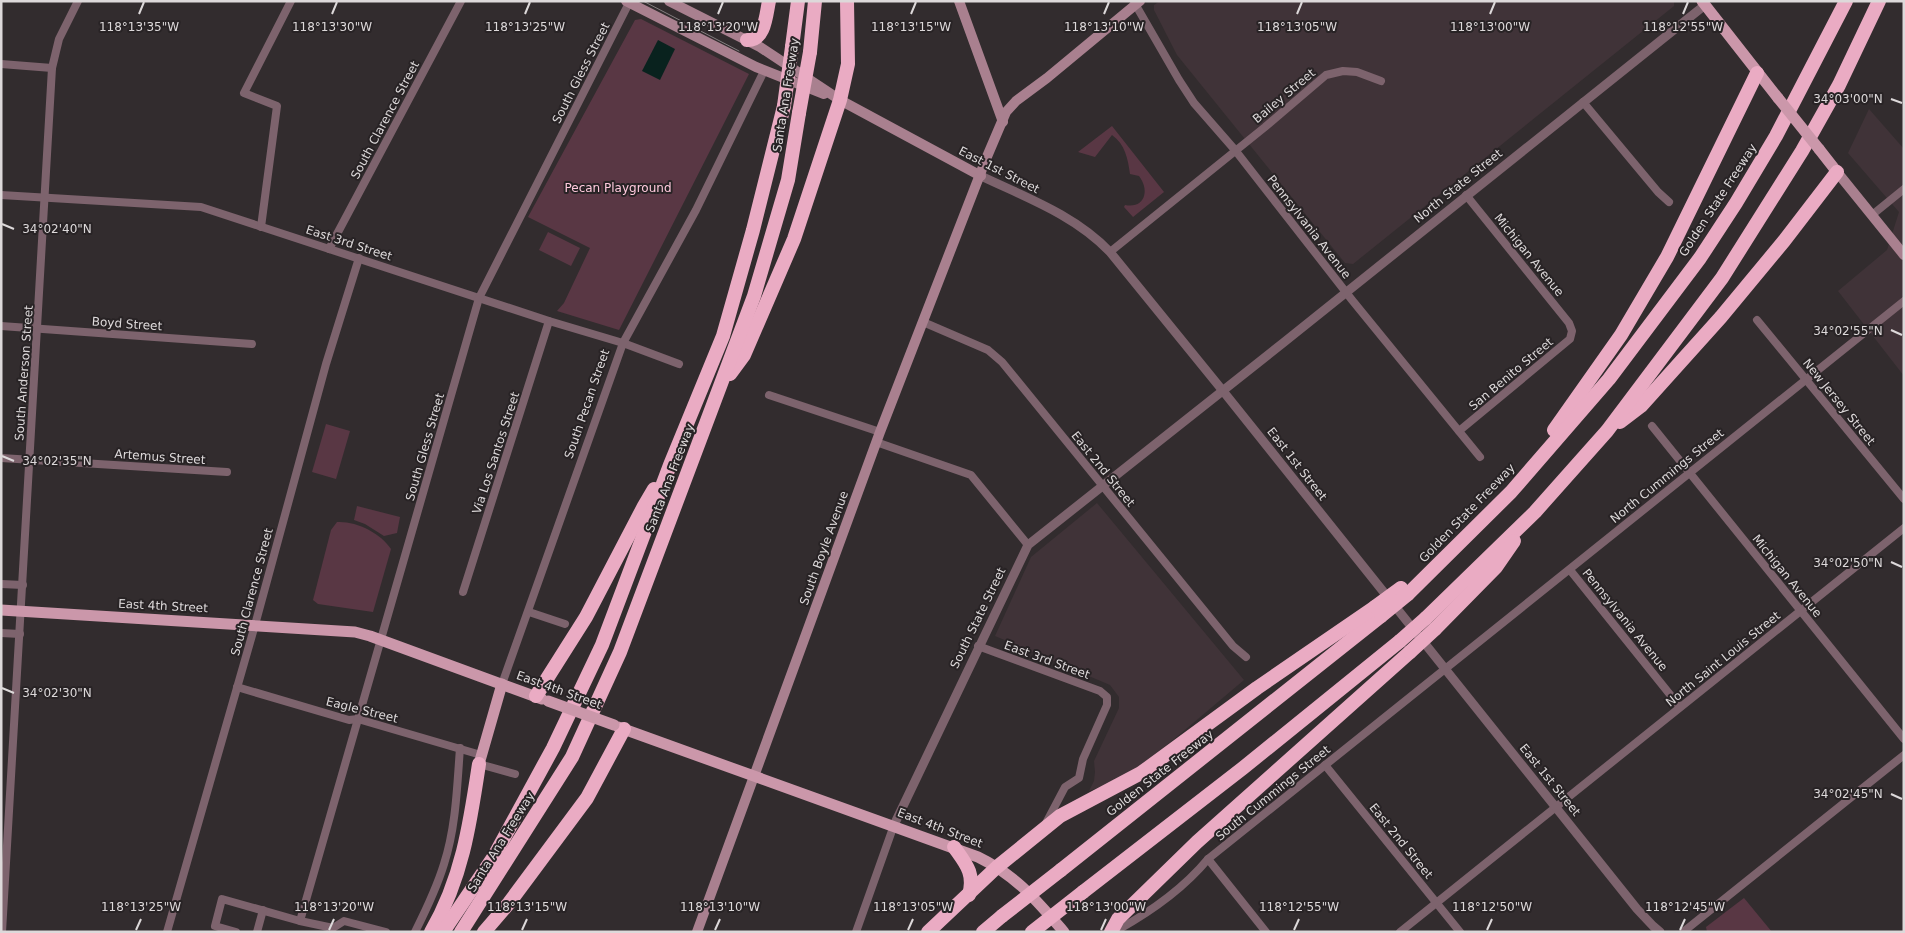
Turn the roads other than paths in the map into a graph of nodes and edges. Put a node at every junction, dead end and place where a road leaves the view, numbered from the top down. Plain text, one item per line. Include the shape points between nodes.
1 (78, 1) edge
2 (291, 1) edge
3 (461, 1) edge
4 (670, 1) edge
5 (769, 1) edge
6 (798, 1) edge
7 (815, 1) edge
8 (848, 1) edge
9 (959, 1) edge
10 (1846, 1) edge
11 (1879, 1) edge
12 (627, 2) edge
13 (1136, 2) edge
14 (1705, 2) edge
15 (747, 40) junction
16 (1, 64) edge
17 (52, 68) junction
18 (764, 71) junction
19 (1757, 73) junction
20 (1381, 81) dead end
21 (840, 100) junction
22 (1583, 102) junction
23 (1002, 122) junction
24 (1235, 150) junction
25 (1837, 172) junction
26 (981, 176) junction
27 (1904, 189) edge
28 (1, 195) edge
29 (1466, 195) junction
30 (45, 198) junction
31 (1669, 202) dead end
32 (1872, 215) junction
33 (261, 227) junction
34 (330, 249) junction
35 (1110, 252) junction
36 (1904, 255) edge
37 (358, 258) junction
38 (1346, 292) junction
39 (479, 298) junction
40 (1904, 301) edge
41 (1757, 320) dead end
42 (550, 321) junction
43 (923, 322) junction
44 (1, 326) edge
45 (38, 329) junction
46 (1572, 331) joint
47 (623, 343) junction
48 (252, 344) dead end
49 (679, 364) dead end
50 (1806, 378) junction
51 (720, 386) junction
52 (1223, 391) junction
53 (769, 395) dead end
54 (1652, 426) dead end
55 (1459, 431) junction
56 (1607, 431) junction
57 (878, 437) junction
58 (1480, 457) dead end
59 (1, 458) edge
60 (30, 460) junction
61 (670, 465) junction
62 (227, 472) dead end
63 (1688, 473) junction
64 (1102, 486) junction
65 (1511, 492) junction
66 (1904, 499) edge
67 (1535, 512) junction
68 (1904, 528) edge
69 (1028, 545) junction
70 (1570, 570) junction
71 (1, 584) edge
72 (23, 585) junction
73 (463, 592) dead end
74 (1, 610) edge
75 (1801, 610) junction
76 (22, 611) junction
77 (529, 612) junction
78 (1378, 612) junction
79 (566, 624) dead end
80 (255, 625) junction
81 (1, 633) edge
82 (20, 634) junction
83 (381, 640) junction
84 (978, 646) junction
85 (1246, 657) dead end
86 (1445, 669) junction
87 (502, 684) junction
88 (237, 687) junction
89 (542, 699) junction
90 (1680, 707) junction
91 (358, 719) junction
92 (619, 727) junction
93 (1904, 740) edge
94 (460, 748) junction
95 (1904, 755) edge
96 (480, 760) junction
97 (1325, 765) junction
98 (515, 774) dead end
99 (755, 776) junction
100 (1556, 806) junction
101 (894, 825) junction
102 (1041, 831) junction
103 (954, 847) junction
104 (1208, 859) junction
105 (997, 867) junction
106 (968, 895) junction
107 (1436, 902) junction
108 (263, 910) junction
109 (300, 921) junction
110 (2, 932) edge
111 (167, 932) edge
112 (236, 932) edge
113 (257, 932) edge
114 (386, 932) edge
115 (415, 932) edge
116 (431, 932) edge
117 (443, 932) edge
118 (462, 932) edge
119 (484, 932) edge
120 (697, 932) edge
121 (856, 932) edge
122 (928, 932) edge
123 (983, 932) edge
124 (1032, 932) edge
125 (1064, 932) edge
126 (1112, 932) edge
127 (1266, 932) edge
128 (1400, 932) edge
129 (1460, 932) edge
130 (1660, 932) edge
131 (1683, 932) edge

1 - 17 street, South Anderson Street via 59,38
2 - 33 street via 244,93 277,106
3 - 34 street, South Clarence Street
4 - 15 main road, East 1st Street
5 - 15 highway via 760,35 754,40
6 - 61 highway, Santa Ana Freeway, bridge via 784,106 753,230 723,336
7 - 51 highway, Santa Ana Freeway, bridge via 810,52 788,180 754,296
8 - 21 highway via 848,54
9 - 23 main road
10 - 65 highway, Golden State Freeway via 1776,136 1700,258 1609,379
11 - 56 highway via 1839,85 1767,207 1722,278
12 - 18 main road, East 1st Street
12 - 39 street, South Gless Street
13 - 23 main road, South Boyle Avenue via 1016,101
13 - 24 street, Pennsylvania Avenue via 1194,103
14 - 19 main road
14 - 22 street, North State Street
15 - 21 main road, East 1st Street
16 - 17 street
17 - 30 street, South Anderson Street
18 - 21 main road, East 1st Street
18 - 47 street, South Pecan Street via 696,210
19 - 25 main road, bridge
19 - 65 highway via 1667,257 1621,335
20 - 24 street, Bailey Street via 1357,72 1343,71 1326,76
21 - 26 main road, East 1st Street
21 - 51 highway via 794,239 744,355
22 - 29 street, North State Street
22 - 31 street
23 - 26 main road, South Boyle Avenue
24 - 35 street, Bailey Street
24 - 38 street, Pennsylvania Avenue
25 - 32 main road
25 - 56 highway via 1721,317 1641,406
26 - 35 street, East 1st Street via 1070,219
26 - 43 main road, South Boyle Avenue
27 - 32 street
28 - 30 street, East 3rd Street
29 - 38 street, North State Street
29 - 46 street, Michigan Avenue via 1569,323
30 - 33 street, East 3rd Street via 201,207
30 - 45 street, South Anderson Street
32 - 36 main road
33 - 34 street, East 3rd Street
34 - 37 street, East 3rd Street
35 - 52 street, East 1st Street
37 - 39 street, East 3rd Street
37 - 80 street, South Clarence Street
38 - 52 street, North State Street
38 - 55 street, Pennsylvania Avenue
39 - 42 street, East 3rd Street
39 - 83 street, South Gless Street
40 - 50 street, North Cummings Street
41 - 50 street, New Jersey Street
42 - 47 street, East 3rd Street
42 - 73 street, Via Los Santos Street
43 - 57 main road, South Boyle Avenue
43 - 64 street, East 2nd Street via 988,350 1002,362
44 - 45 street, Boyd Street
45 - 48 street, Boyd Street
45 - 60 street, South Anderson Street
46 - 55 street, San Benito Street via 1570,339
47 - 49 street, East 3rd Street
47 - 77 street, South Pecan Street
50 - 63 street, North Cummings Street
50 - 66 street, New Jersey Street
51 - 118 highway, Santa Ana Freeway via 620,652 572,757
52 - 64 street, South State Street
52 - 86 street, East 1st Street
53 - 57 street
54 - 63 street, Michigan Avenue
55 - 58 street, Pennsylvania Avenue
56 - 67 highway
57 - 69 street via 971,475
57 - 99 main road, South Boyle Avenue
59 - 60 street, Artemus Street
60 - 62 street, Artemus Street
60 - 72 street, South Anderson Street
61 - 89 highway via 644,506
61 - 117 highway, Santa Ana Freeway via 602,645 553,748 493,858
63 - 70 street, North Cummings Street
63 - 75 street, Michigan Avenue
64 - 69 street, South State Street
64 - 85 street, East 2nd Street via 1233,646
65 - 78 highway, Golden State Freeway, bridge via 1409,589
67 - 124 highway, bridge via 1400,641
67 - 126 highway, bridge via 1496,567 1435,629 1196,842 1118,918
68 - 75 street, North Saint Louis Street
69 - 84 street, South State Street
70 - 86 street, North Cummings Street
70 - 90 street, Pennsylvania Avenue
71 - 72 street
72 - 76 street, South Anderson Street
74 - 76 main road, East 4th Street
75 - 90 street, North Saint Louis Street
75 - 93 street, Michigan Avenue
76 - 80 main road, East 4th Street
76 - 82 street, South Anderson Street
77 - 79 street
77 - 87 street, South Pecan Street
78 - 102 highway via 1272,677 1141,773 1076,806
78 - 123 highway, Golden State Freeway, bridge
80 - 83 main road, East 4th Street via 355,632
80 - 88 street, South Clarence Street
81 - 82 street
82 - 110 street, South Anderson Street
83 - 87 main road, East 4th Street
83 - 91 street, South Gless Street
84 - 101 street, South State Street
84 - 102 street, East 3rd Street via 1100,691 1107,697 1108,704 1083,759 1079,778 1065,788
86 - 97 street, South Cummings Street
86 - 100 street, East 1st Street
87 - 89 main road, East 4th Street
87 - 96 main road, South Pecan Street
88 - 91 street, Eagle Street via 349,720
88 - 111 street, South Clarence Street
89 - 92 main road, East 4th Street, bridge
90 - 100 street, North Saint Louis Street
91 - 94 street, Eagle Street
91 - 109 street, South Gless Street
92 - 99 main road, East 4th Street
92 - 119 highway via 587,798
94 - 96 street, Eagle Street
94 - 115 street via 453,825 445,863
95 - 131 street
96 - 98 street, Eagle Street
96 - 116 highway via 456,879
97 - 104 street, South Cummings Street
97 - 107 street, East 2nd Street
99 - 101 main road, East 4th Street
99 - 120 main road, South Boyle Avenue
100 - 107 street, North Saint Louis Street
100 - 130 street, East 1st Street via 1636,909
101 - 103 main road, East 4th Street
101 - 121 street, South State Street
102 - 105 highway
103 - 105 main road, East 4th Street
103 - 106 highway via 970,873 972,885
104 - 126 street, South Cummings Street via 1151,909
104 - 127 street
105 - 106 highway
105 - 125 main road, East 4th Street via 1023,886
106 - 122 highway
107 - 128 street, North Saint Louis Street
107 - 129 street, East 2nd Street
108 - 109 street
108 - 112 street via 222,899 215,926
108 - 113 street
109 - 114 street via 333,928 344,921

